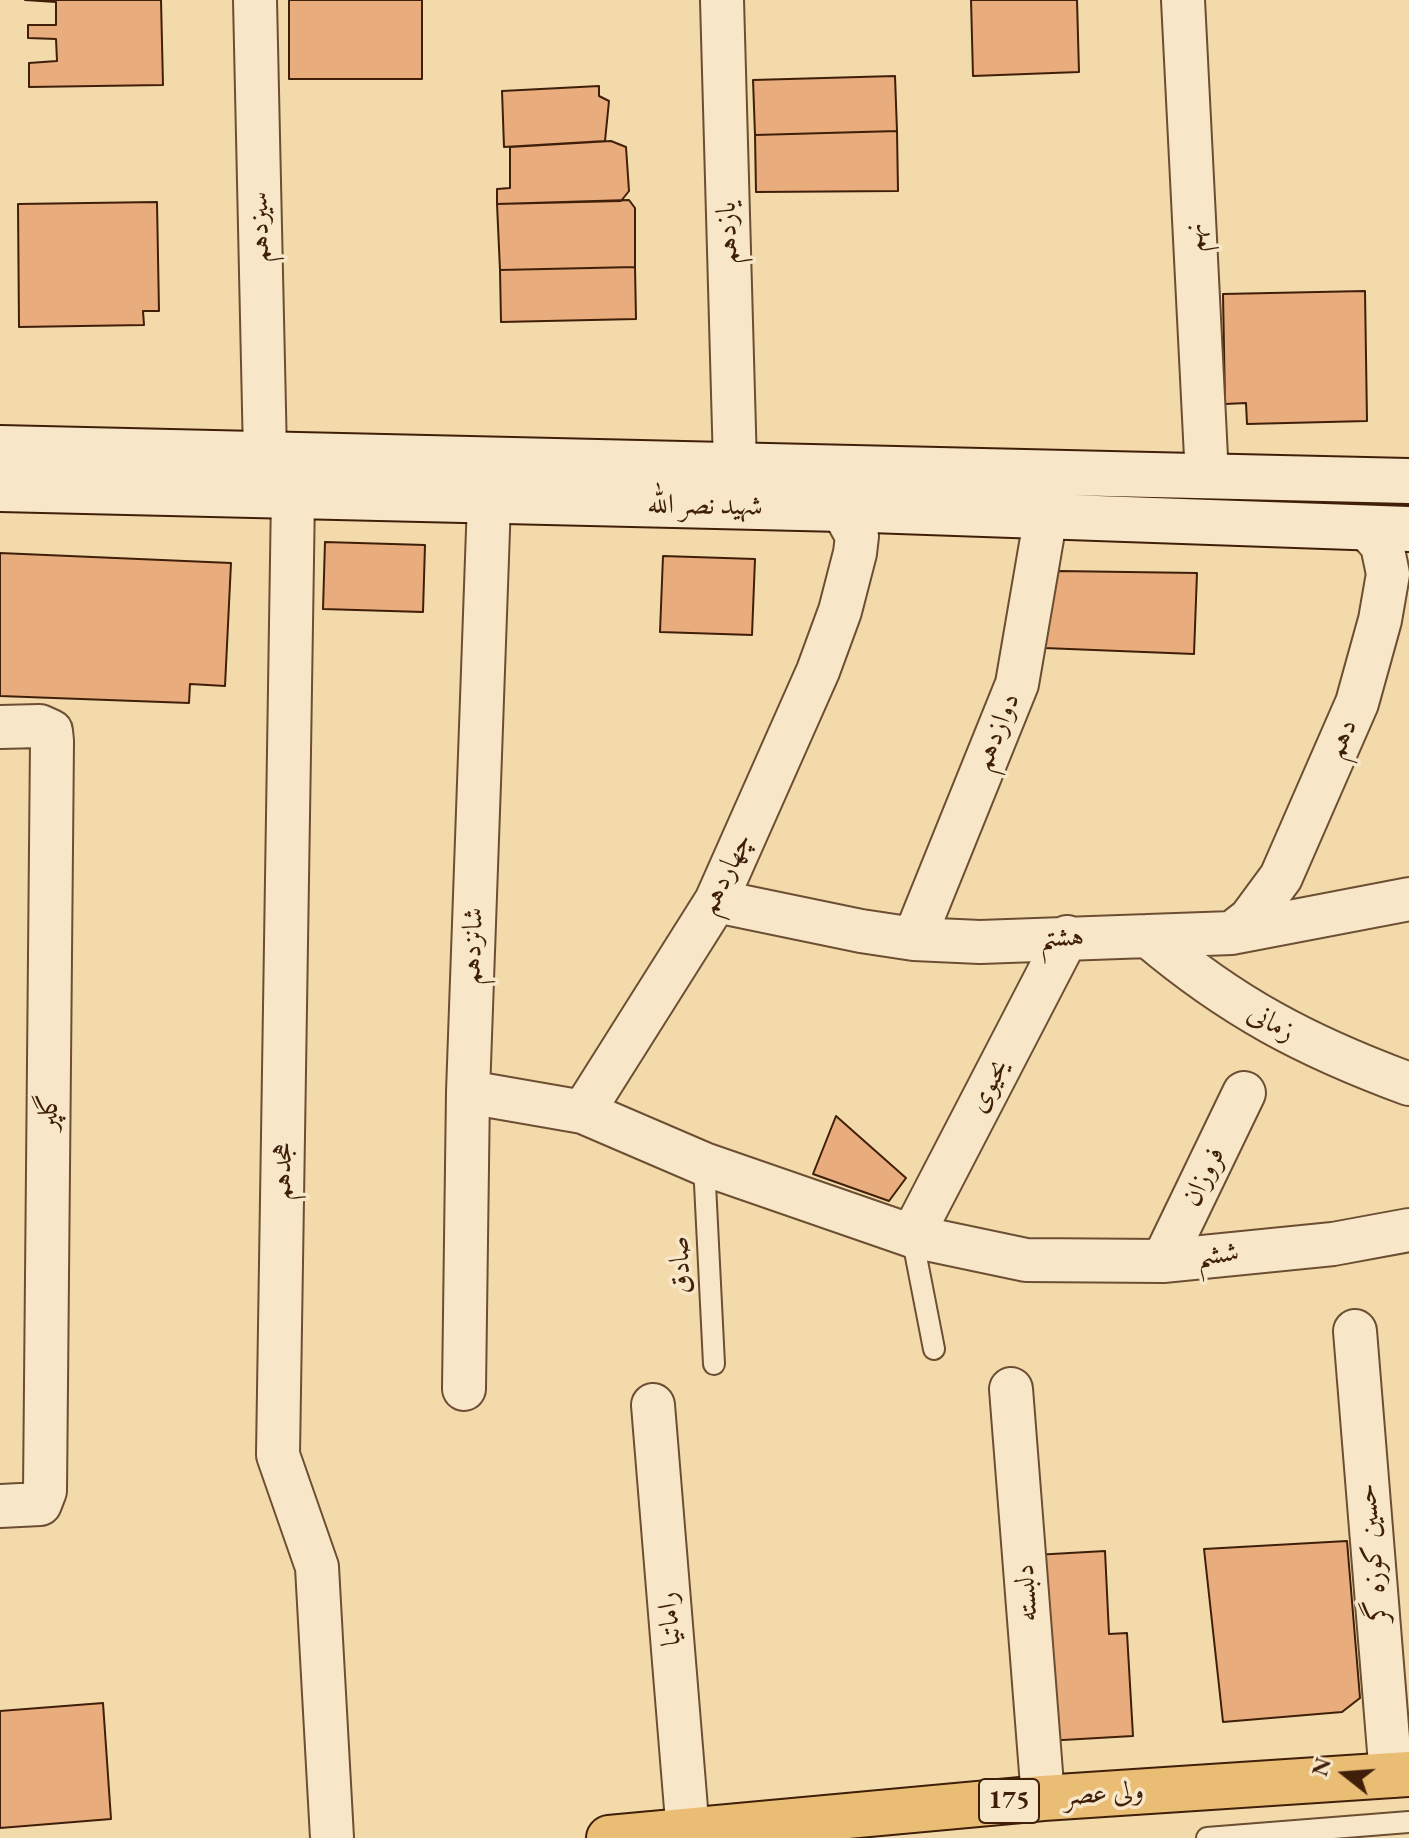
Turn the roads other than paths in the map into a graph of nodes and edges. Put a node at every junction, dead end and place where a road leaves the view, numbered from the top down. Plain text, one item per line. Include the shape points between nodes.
1 (255, 0) edge
2 (722, 0) edge
3 (1183, 0) edge
4 (0, 448) edge
5 (265, 454) junction
6 (735, 465) junction
7 (1207, 477) junction
8 (1409, 481) edge
9 (0, 489) edge
10 (293, 496) junction
11 (489, 502) junction
12 (842, 509) junction
13 (1046, 515) junction
14 (1388, 528) edge
15 (0, 727) edge
16 (1409, 899) edge
17 (716, 901) junction
18 (1232, 933) junction
19 (1148, 936) junction
20 (1067, 937) junction
21 (914, 939) junction
22 (1409, 1084) edge
23 (468, 1092) junction
24 (1244, 1093) dead end
25 (583, 1112) junction
26 (704, 1164) junction
27 (1409, 1230) edge
28 (912, 1236) junction
29 (1163, 1261) junction
30 (1355, 1331) dead end
31 (934, 1349) dead end
32 (714, 1364) dead end
33 (464, 1389) dead end
34 (1011, 1389) dead end
35 (653, 1405) dead end
36 (0, 1506) edge
37 (1400, 1775) edge
38 (1043, 1798) junction
39 (1409, 1822) edge
40 (688, 1833) junction
41 (332, 1838) edge
42 (609, 1838) edge
43 (1207, 1838) edge

1 - 5 street, سیزدهم
2 - 6 street, یازدهم
3 - 7 street, نهم
4 - 5 main road, شهید نصر الله
5 - 6 main road, شهید نصر الله
6 - 7 main road, شهید نصر الله
7 - 8 main road, شهید نصر الله
9 - 10 main road, شهید نصر الله
10 - 11 main road, شهید نصر الله
10 - 41 street, هجدهم via 278,1455 317,1567
11 - 12 main road, شهید نصر الله
11 - 23 street, شانزدهم
12 - 13 main road, شهید نصر الله
12 - 17 street, چهاردهم via 857,536 840,611
13 - 14 main road, شهید نصر الله
13 - 21 street, دوازدهم via 1017,684
14 - 18 street, دهم via 1382,545 1388,574 1357,703 1281,877 1250,919
15 - 36 street, گلپر via 40,726 51,731 52,741 45,1491 40,1504
16 - 18 street, هشتم
17 - 21 street, هشتم
17 - 25 street, چهاردهم
18 - 19 street, هشتم
19 - 20 street, هشتم
19 - 22 street, زمانی via 1193,974 1291,1036
20 - 21 street, هشتم
20 - 28 street, یحیوی
23 - 25 street
23 - 33 street, شانزدهم
24 - 29 street, فروزان
25 - 26 street, ششم
26 - 28 street, ششم
26 - 32 lane, صادق
27 - 29 street, ششم via 1333,1244
28 - 29 street, ششم via 1026,1260
28 - 31 lane
30 - 37 street, حسین کوزه گر
34 - 38 street, دلبسته
35 - 40 street, راماتیا
37 - 38 main road, ولی عصر / 175
38 - 40 main road, ولی عصر / 175
39 - 43 lane
40 - 42 main road, ولی عصر / 175

